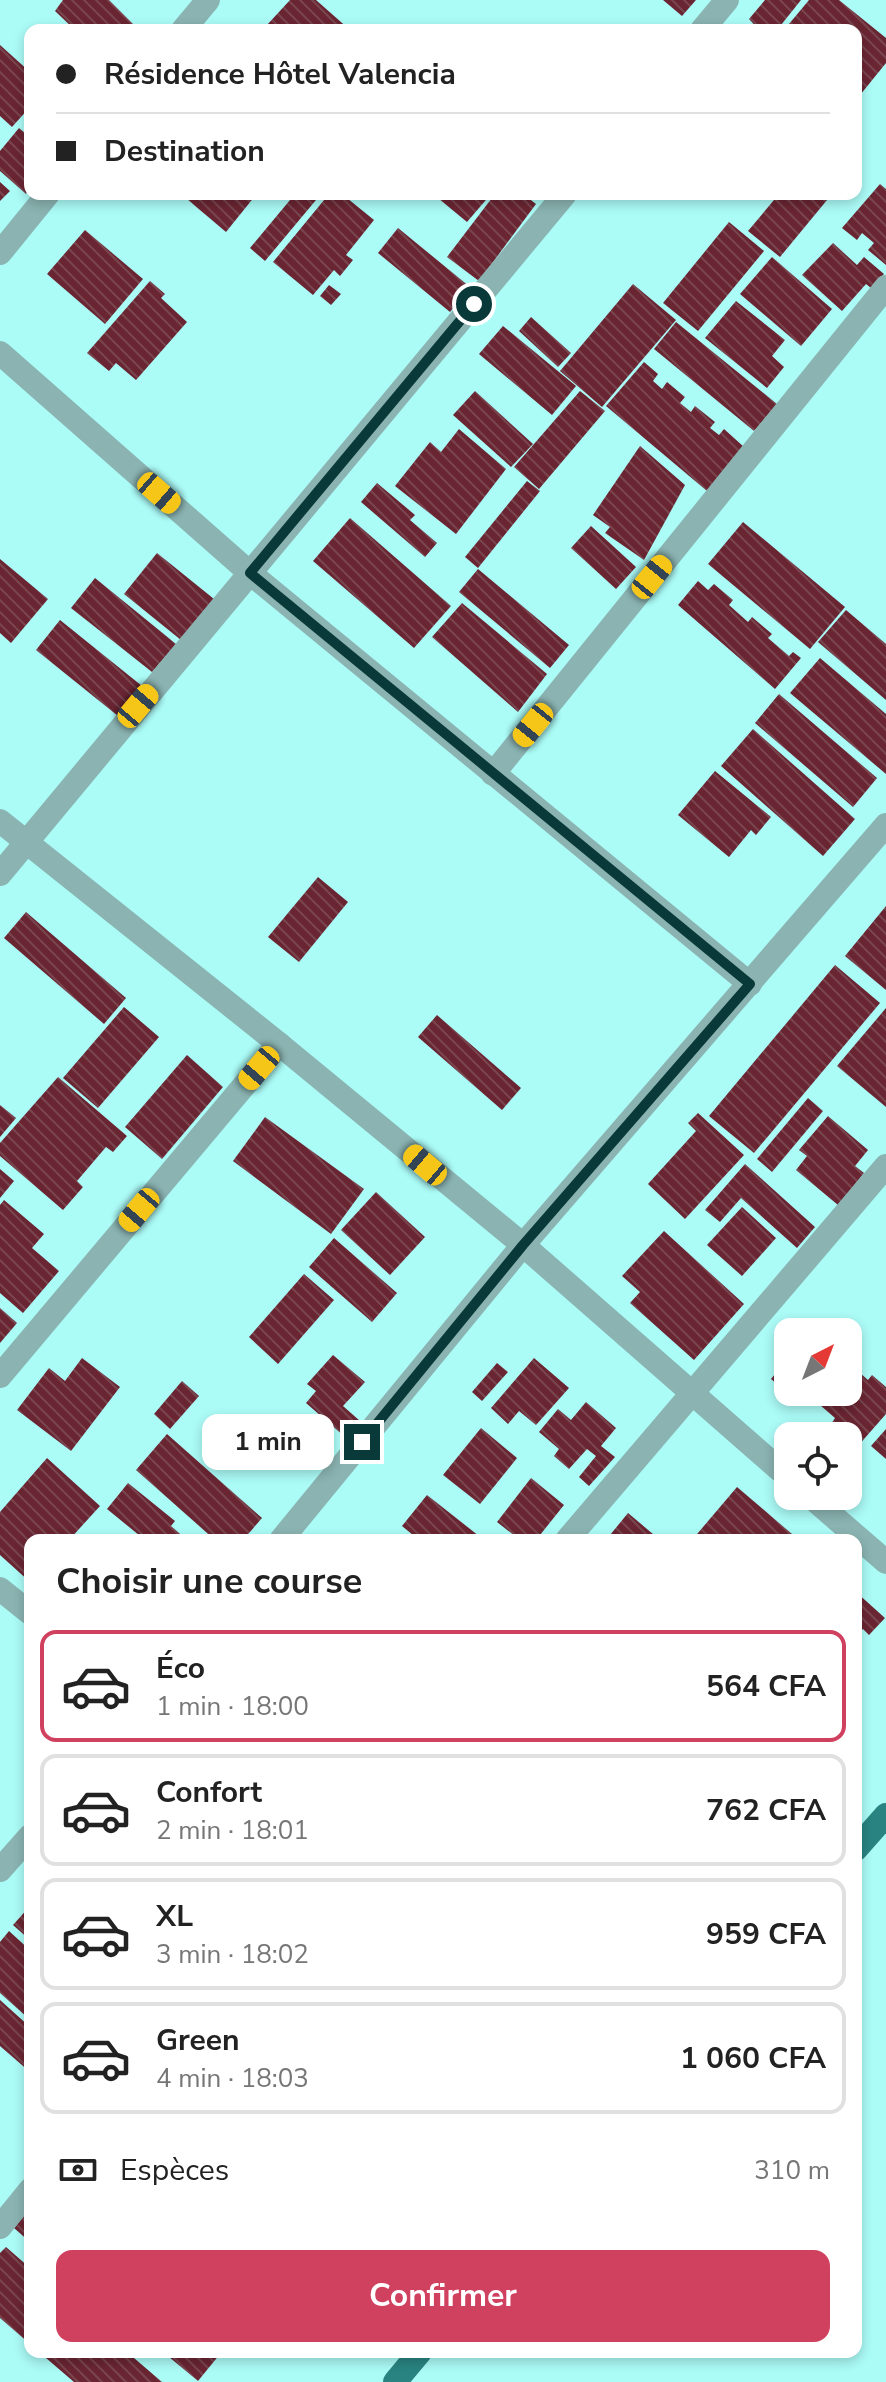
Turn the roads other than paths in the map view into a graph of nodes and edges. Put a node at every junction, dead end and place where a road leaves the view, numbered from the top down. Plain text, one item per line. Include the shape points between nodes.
1 (208, 0) edge
2 (727, 0) edge
3 (188, 24) edge
4 (707, 24) edge
5 (43, 200) edge
6 (560, 200) edge
7 (0, 253) edge
8 (886, 287) edge
9 (0, 353) edge
10 (250, 573) junction
11 (493, 774) junction
12 (0, 821) edge
13 (886, 825) edge
14 (25, 842) junction
15 (0, 874) edge
16 (750, 984) junction
17 (279, 1044) junction
18 (886, 1166) edge
19 (523, 1245) junction
20 (0, 1376) edge
21 (692, 1393) junction
22 (774, 1465) edge
23 (826, 1510) edge
24 (286, 1534) edge
25 (572, 1534) edge
26 (854, 1534) edge
27 (862, 1541) edge
28 (886, 1562) edge
29 (0, 1589) edge
30 (24, 1608) edge
31 (886, 1815) edge
32 (862, 1842) edge
33 (24, 1843) edge
34 (0, 1870) edge
35 (24, 2197) edge
36 (0, 2227) edge
37 (415, 2358) edge
38 (395, 2382) edge

1 - 3 street
2 - 4 street
5 - 7 street
6 - 10 street
8 - 11 street
9 - 10 street
10 - 11 street
10 - 14 street
11 - 16 street
12 - 14 street
13 - 16 street
14 - 15 street
14 - 17 street
16 - 19 street
17 - 19 street
17 - 20 street
18 - 21 street
19 - 21 street
19 - 24 street
21 - 22 street
21 - 25 street
23 - 26 street
27 - 28 street
29 - 30 street
31 - 32 main road
33 - 34 street
35 - 36 street
37 - 38 main road

